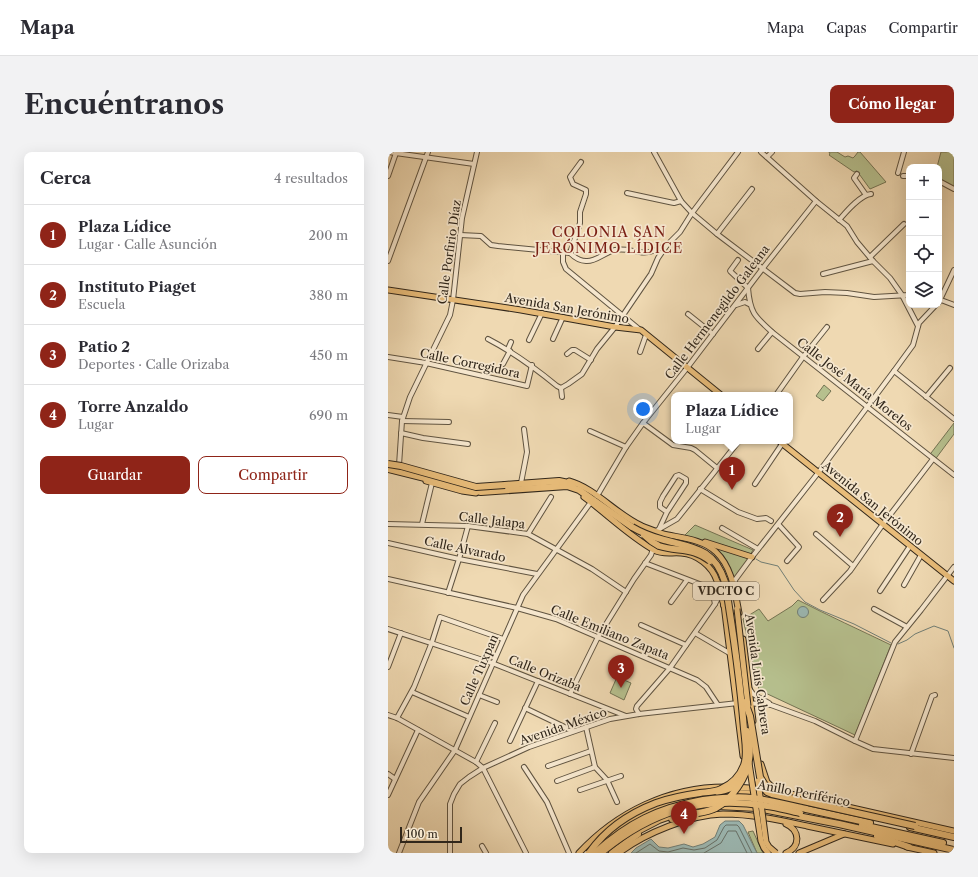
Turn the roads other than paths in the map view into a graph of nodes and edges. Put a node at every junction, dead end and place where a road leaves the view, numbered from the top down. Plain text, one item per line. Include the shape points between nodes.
1 (388, 152) edge
2 (428, 152) edge
3 (477, 152) edge
4 (654, 152) edge
5 (738, 152) edge
6 (761, 152) edge
7 (772, 152) edge
8 (904, 152) edge
9 (396, 154) junction
10 (767, 157) junction
11 (426, 158) junction
12 (581, 162) dead end
13 (474, 164) junction
14 (898, 173) dead end
15 (857, 174) dead end
16 (388, 176) edge
17 (942, 183) edge
18 (752, 189) dead end
19 (954, 189) edge
20 (627, 193) dead end
21 (871, 194) dead end
22 (866, 195) junction
23 (681, 201) junction
24 (816, 201) junction
25 (692, 213) junction
26 (839, 220) junction
27 (904, 224) dead end
28 (717, 234) junction
29 (460, 236) junction
30 (667, 245) junction
31 (563, 253) junction
32 (570, 253) junction
33 (871, 259) junction
34 (738, 260) dead end
35 (388, 261) edge
36 (763, 268) junction
37 (954, 270) edge
38 (823, 274) dead end
39 (953, 278) edge
40 (748, 288) junction
41 (388, 290) edge
42 (902, 295) junction
43 (906, 295) edge
44 (942, 297) edge
45 (452, 300) junction
46 (942, 302) edge
47 (750, 304) junction
48 (736, 305) junction
49 (954, 305) edge
50 (933, 308) edge
51 (542, 313) junction
52 (688, 314) dead end
53 (622, 316) junction
54 (563, 317) junction
55 (918, 326) junction
56 (615, 327) junction
57 (827, 327) dead end
58 (641, 330) junction
59 (772, 332) junction
60 (646, 334) junction
61 (713, 334) junction
62 (488, 339) dead end
63 (553, 339) dead end
64 (528, 340) dead end
65 (511, 342) dead end
66 (758, 349) dead end
67 (509, 350) junction
68 (640, 352) dead end
69 (567, 354) dead end
70 (388, 356) edge
71 (803, 357) junction
72 (591, 360) junction
73 (426, 363) junction
74 (503, 364) dead end
75 (532, 365) junction
76 (688, 368) junction
77 (950, 368) dead end
78 (894, 371) junction
79 (561, 388) junction
80 (717, 392) edge
81 (778, 392) edge
82 (562, 397) dead end
83 (926, 397) junction
84 (868, 408) junction
85 (388, 416) edge
86 (403, 419) junction
87 (954, 420) edge
88 (449, 422) dead end
89 (643, 423) junction
90 (524, 429) dead end
91 (590, 431) dead end
92 (401, 433) junction
93 (468, 444) dead end
94 (671, 444) edge
95 (672, 444) edge
96 (737, 444) edge
97 (779, 444) edge
98 (782, 444) edge
99 (626, 447) junction
100 (933, 459) junction
101 (388, 464) edge
102 (399, 465) junction
103 (717, 468) junction
104 (388, 470) edge
105 (818, 473) junction
106 (954, 475) edge
107 (432, 483) junction
108 (521, 483) junction
109 (755, 484) dead end
110 (700, 489) junction
111 (597, 496) junction
112 (552, 497) dead end
113 (591, 502) junction
114 (667, 512) junction
115 (771, 521) dead end
116 (388, 524) edge
117 (422, 524) junction
118 (883, 524) junction
119 (778, 525) junction
120 (468, 526) junction
121 (639, 527) junction
122 (722, 528) dead end
123 (658, 531) junction
124 (528, 534) junction
125 (816, 534) dead end
126 (634, 536) junction
127 (693, 540) junction
128 (388, 543) edge
129 (910, 546) junction
130 (557, 549) junction
131 (653, 549) junction
132 (758, 549) junction
133 (658, 552) junction
134 (921, 555) junction
135 (752, 557) junction
136 (459, 559) junction
137 (787, 561) dead end
138 (645, 563) junction
139 (725, 563) junction
140 (853, 566) junction
141 (954, 567) edge
142 (538, 574) junction
143 (948, 576) junction
144 (388, 579) edge
145 (687, 580) junction
146 (954, 581) edge
147 (904, 585) dead end
148 (735, 590) junction
149 (880, 591) dead end
150 (626, 592) junction
151 (448, 593) junction
152 (822, 600) dead end
153 (724, 601) junction
154 (671, 602) dead end
155 (715, 604) junction
156 (517, 608) junction
157 (874, 609) dead end
158 (640, 625) dead end
159 (907, 628) junction
160 (388, 629) edge
161 (695, 632) junction
162 (401, 633) junction
163 (598, 637) junction
164 (503, 639) junction
165 (432, 642) junction
166 (686, 645) junction
167 (731, 654) junction
168 (492, 663) junction
169 (388, 667) edge
170 (670, 668) junction
171 (733, 671) junction
172 (747, 672) junction
173 (538, 680) junction
174 (749, 687) junction
175 (412, 692) junction
176 (570, 694) junction
177 (479, 695) junction
178 (935, 695) dead end
179 (497, 702) dead end
180 (748, 702) junction
181 (737, 704) junction
182 (718, 705) junction
183 (771, 705) junction
184 (525, 708) junction
185 (388, 714) edge
186 (639, 714) junction
187 (626, 716) junction
188 (469, 717) junction
189 (397, 718) junction
190 (495, 723) dead end
191 (586, 727) junction
192 (418, 730) junction
193 (573, 731) junction
194 (510, 741) dead end
195 (855, 741) junction
196 (455, 750) junction
197 (592, 751) junction
198 (911, 754) junction
199 (954, 758) edge
200 (748, 759) junction
201 (476, 762) junction
202 (548, 766) dead end
203 (595, 767) junction
204 (483, 768) junction
205 (524, 768) dead end
206 (388, 774) edge
207 (621, 776) dead end
208 (395, 779) junction
209 (608, 780) junction
210 (557, 781) dead end
211 (759, 782) junction
212 (715, 787) junction
213 (730, 787) junction
214 (580, 790) dead end
215 (775, 790) junction
216 (742, 794) junction
217 (388, 795) edge
218 (617, 802) dead end
219 (806, 809) junction
220 (768, 818) junction
221 (839, 824) junction
222 (915, 826) junction
223 (932, 826) junction
224 (954, 831) edge
225 (844, 834) junction
226 (954, 838) edge
227 (482, 846) dead end
228 (954, 846) edge
229 (910, 847) junction
230 (954, 850) edge
231 (399, 853) edge
232 (450, 853) edge
233 (486, 853) edge
234 (526, 853) edge
235 (569, 853) edge
236 (579, 853) edge
237 (587, 853) edge
238 (594, 853) edge
239 (603, 853) edge
240 (612, 853) edge
241 (619, 853) edge
242 (768, 853) edge
243 (776, 853) edge
244 (786, 853) edge
245 (799, 853) edge
246 (934, 853) edge

1 - 9 street
2 - 11 street
3 - 13 street, Calle Porfirio Díaz
4 - 23 street
5 - 25 street
6 - 10 street
7 - 10 street
8 - 14 street
9 - 11 street
9 - 16 street
10 - 24 street
11 - 13 street
11 - 35 street
12 - 32 street via 570,178 573,184 586,190 580,223
13 - 29 street, Calle Porfirio Díaz
15 - 22 street via 854,178
17 - 19 street
18 - 28 street
20 - 23 street via 674,203
21 - 22 street
22 - 26 street
23 - 25 street
24 - 26 street
24 - 36 street, Calle Hermenegildo Galeana
25 - 28 street
25 - 30 street via 680,232
26 - 33 street via 847,226
27 - 33 street
28 - 36 street
29 - 31 street via 481,236 491,245
29 - 45 street, Calle Porfirio Díaz
30 - 32 street via 642,253 615,250 587,261
30 - 53 street via 651,274
31 - 32 street
31 - 53 street via 566,268
33 - 38 street
33 - 42 street
34 - 40 street via 730,272
36 - 40 street, Calle Hermenegildo Galeana
36 - 42 street via 790,290 800,294 825,292 874,297
37 - 39 street
39 - 44 street
40 - 47 street, Calle José María Morelos
40 - 48 street, Calle Hermenegildo Galeana
41 - 45 main road, Avenida San Jerónimo
42 - 43 street
42 - 55 street
45 - 51 main road, Avenida San Jerónimo
45 - 73 street, Calle Porfirio Díaz via 450,315
46 - 49 street
47 - 48 street via 745,302
47 - 59 street, Calle José María Morelos via 754,315
48 - 61 street, Calle Hermenegildo Galeana
50 - 55 street
51 - 54 main road, Avenida San Jerónimo
51 - 64 street
52 - 61 street
53 - 56 street
53 - 58 street
54 - 56 main road, Avenida San Jerónimo
54 - 63 street
55 - 78 street via 913,345
56 - 58 main road, Avenida San Jerónimo
56 - 72 street
57 - 71 street
58 - 60 main road, Avenida San Jerónimo
59 - 66 street
59 - 71 street, Calle José María Morelos
60 - 68 street
60 - 76 main road, Avenida San Jerónimo
61 - 76 street, Calle Hermenegildo Galeana
62 - 67 street
65 - 67 street
67 - 74 street
67 - 75 street
69 - 72 street via 575,350
70 - 73 street, Calle Corregidora
71 - 81 street
71 - 84 street, Calle José María Morelos
72 - 79 street via 582,374
73 - 75 street, Calle Corregidora via 527,386
73 - 86 street, Calle Porfirio Díaz
75 - 79 street
76 - 80 main road, Avenida San Jerónimo
76 - 89 street, Calle Hermenegildo Galeana
77 - 83 street
78 - 83 street
78 - 84 street
79 - 82 street
83 - 87 street
84 - 100 street, Calle José María Morelos
84 - 105 street
85 - 86 street
86 - 88 street
86 - 92 street, Calle Porfirio Díaz
89 - 94 street
89 - 99 street, Calle Hermenegildo Galeana
90 - 108 street via 526,452
91 - 99 street
92 - 93 street
92 - 102 street, Calle Porfirio Díaz
95 - 103 street via 695,450
96 - 103 street
97 - 109 street
98 - 105 main road, Avenida San Jerónimo
99 - 111 street, Calle Hermenegildo Galeana
100 - 106 street, Calle José María Morelos
100 - 118 street
101 - 102 main road, Avenida Luis Cabrera
101 - 180 highway, VDCTO C, bridge via 476,487 568,482 640,528 708,550 722,565 729,584
102 - 108 main road, Avenida Luis Cabrera via 476,487
103 - 110 street
104 - 107 main road, Avenida Luis Cabrera
104 - 121 highway, VDCTO C via 480,492 567,486 579,490
105 - 118 main road, Avenida San Jerónimo
105 - 119 street
107 - 113 main road, Avenida Luis Cabrera via 480,494 566,489
107 - 117 street
108 - 111 main road, Avenida Luis Cabrera via 570,481
110 - 115 street via 738,512
110 - 123 street via 677,519
111 - 121 main road, Avenida Luis Cabrera
112 - 124 street
113 - 126 main road, Avenida Luis Cabrera
113 - 130 street, Calle Tuxpan
114 - 114 street via 686,483 686,479 679,475 671,482 660,502 660,507
114 - 123 street
116 - 117 street, Calle Jalapa
117 - 120 street, Calle Jalapa
118 - 129 main road, Avenida San Jerónimo
118 - 140 street
119 - 132 street
119 - 137 street via 799,547
120 - 124 street, Calle Jalapa
120 - 136 street
121 - 123 main road, Avenida Luis Cabrera
121 - 126 main road via 635,529
121 - 153 highway, bridge via 655,544 693,551 712,563 720,576
121 - 237 highway, VDCTO C, bridge via 656,538 702,550 712,558 720,570 729,606 737,658 746,756 740,774 720,790 690,794 656,803 610,830
122 - 132 street
123 - 127 main road, Avenida Luis Cabrera
124 - 130 street, Calle Jalapa
125 - 140 street
126 - 131 main road, Avenida Luis Cabrera
127 - 135 main road
127 - 139 main road, Avenida Luis Cabrera via 714,550
128 - 136 street, Calle Alvarado
129 - 134 main road, Avenida San Jerónimo
129 - 149 street
130 - 142 street, Calle Tuxpan
130 - 150 street, Calle Jalapa
131 - 133 main road, Avenida Luis Cabrera
131 - 138 street
132 - 135 street
133 - 153 main road, Avenida Luis Cabrera via 682,553 694,556 707,564 716,577
133 - 153 main road, Avenida Luis Cabrera via 681,547 697,550 706,555 716,565 721,576
134 - 143 main road, Avenida San Jerónimo
134 - 147 street
135 - 148 street via 735,580
136 - 142 street, Calle Alvarado
136 - 151 street
138 - 145 street
138 - 150 street
139 - 148 main road, Avenida Luis Cabrera
139 - 211 main road, bridge via 737,609
140 - 152 street
141 - 143 street
142 - 156 street, Calle Tuxpan
143 - 146 main road, Avenida San Jerónimo
143 - 159 street
144 - 151 street, Calle Emiliano Zapata
145 - 154 street
145 - 155 street via 710,588
148 - 172 main road, Avenida Luis Cabrera
150 - 163 street
151 - 156 street, Calle Emiliano Zapata
153 - 155 street
153 - 167 main road, Avenida Luis Cabrera
153 - 200 main road, Avenida Luis Cabrera, bridge
155 - 161 street
156 - 163 street, Calle Emiliano Zapata via 556,619
156 - 164 street, Calle Tuxpan
157 - 159 street
158 - 166 street
159 - 195 street via 895,642
160 - 162 street, Calle Orizaba
161 - 166 street
161 - 167 street
162 - 165 street, Calle Orizaba
162 - 169 street
163 - 170 street, Calle Emiliano Zapata
163 - 176 street
164 - 165 street via 440,617
164 - 168 street, Calle Tuxpan
165 - 168 street, Calle Orizaba
165 - 175 street
166 - 170 street
167 - 171 main road, Avenida Luis Cabrera
168 - 173 street, Calle Orizaba
168 - 177 street, Calle Tuxpan
170 - 182 street, Calle Emiliano Zapata via 702,683
170 - 186 street via 637,706
171 - 172 main road via 738,677 744,676
171 - 181 main road, Avenida Luis Cabrera
172 - 174 main road, Avenida Luis Cabrera
173 - 176 street, Calle Orizaba
173 - 184 street
174 - 180 main road, Avenida Luis Cabrera
174 - 183 street via 753,694
175 - 188 street
175 - 189 street
176 - 187 street, Calle Orizaba
177 - 179 street
177 - 188 street, Calle Tuxpan
178 - 198 street via 932,696
180 - 181 street, Avenida México
180 - 183 street, Avenida México
180 - 215 main road, Avenida Luis Cabrera via 762,769 767,782
180 - 219 highway, bridge via 762,782 776,795
180 - 240 highway, bridge via 745,715 750,746 747,769 728,800 717,808 671,820 635,836
181 - 182 street, Avenida México
181 - 213 main road, Avenida Luis Cabrera via 743,765 740,776
182 - 186 street, Avenida México
183 - 195 street via 815,721
184 - 193 street
184 - 194 street
185 - 189 street
186 - 187 street, Avenida México
187 - 191 street, Avenida México
188 - 196 street, Calle Tuxpan
189 - 192 street
190 - 201 street
191 - 193 street, Avenida México
191 - 197 street
192 - 196 street
192 - 208 street
193 - 204 street, Avenida México
195 - 198 street via 873,749
196 - 201 street
196 - 231 street, Calle Tuxpan via 419,802
197 - 202 street
197 - 203 street
198 - 199 street
200 - 237 main road, bridge via 743,773 727,791 693,796 656,806 609,832
200 - 242 main road, Avenida Luis Cabrera, bridge via 761,841
201 - 204 street
203 - 209 street
203 - 210 street
204 - 232 street, Avenida México via 460,784 450,804
204 - 234 street
205 - 235 street via 547,802
206 - 208 street
207 - 209 street
208 - 217 street
209 - 214 street
209 - 218 street
211 - 222 highway, bridge via 772,794
211 - 243 main road, bridge via 766,842
212 - 213 main road
212 - 216 highway
212 - 236 main road via 698,788 662,797 637,808 612,822
213 - 215 main road
215 - 223 main road
216 - 226 highway, Anillo Periférico via 789,800
216 - 238 highway, Anillo Periférico via 715,794 682,800 655,809 607,837
219 - 226 highway via 946,839
219 - 238 highway, bridge via 742,797 716,798 683,804 655,812 616,834
220 - 225 main road
220 - 241 main road via 723,814 706,816 652,833
220 - 244 main road via 790,826 796,833 797,842 794,849
221 - 229 highway
221 - 230 highway, Anillo Periférico
221 - 239 highway, Anillo Periférico via 757,808 717,806 685,811 659,820 627,836
222 - 223 main road
222 - 226 highway
223 - 224 main road
225 - 229 main road
225 - 245 main road
227 - 233 street
228 - 239 highway, bridge via 766,806 717,803 684,808 657,817 618,839
229 - 246 main road

